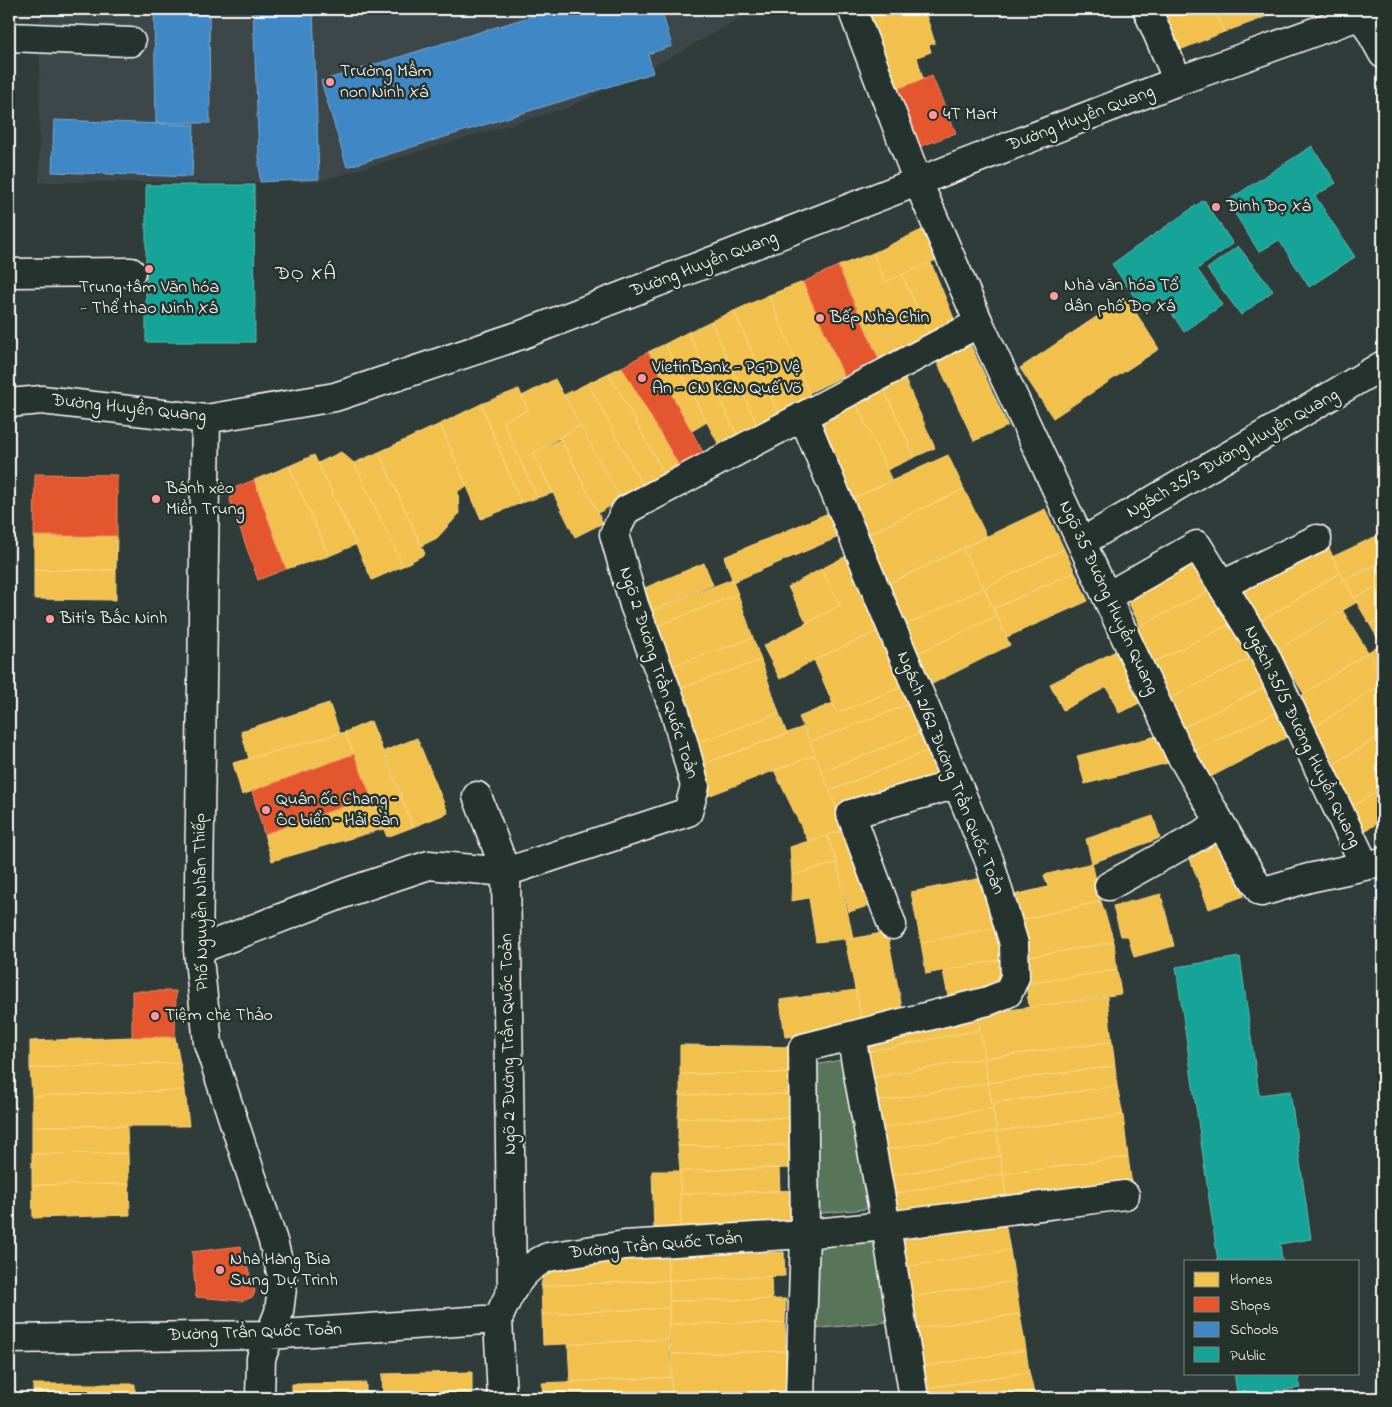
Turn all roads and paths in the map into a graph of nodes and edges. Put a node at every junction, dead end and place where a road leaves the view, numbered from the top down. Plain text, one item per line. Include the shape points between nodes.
1 (852, 9) edge
2 (1147, 9) edge
3 (1365, 11) edge
4 (9, 37) edge
5 (132, 42) dead end
6 (1383, 54) edge
7 (1178, 81) junction
8 (918, 182) junction
9 (131, 272) dead end
10 (9, 273) edge
11 (979, 323) junction
12 (1383, 365) edge
13 (9, 403) edge
14 (803, 416) junction
15 (206, 419) junction
16 (1317, 538) dead end
17 (1082, 542) junction
18 (1222, 585) junction
19 (1108, 596) junction
20 (957, 784) junction
21 (477, 796) dead end
22 (1220, 824) junction
23 (1374, 864) edge
24 (506, 872) junction
25 (1109, 886) dead end
26 (892, 925) dead end
27 (198, 950) junction
28 (851, 1036) junction
29 (1125, 1195) dead end
30 (886, 1226) junction
31 (804, 1234) junction
32 (512, 1287) junction
33 (498, 1318) junction
34 (269, 1335) junction
35 (9, 1339) edge
36 (260, 1398) edge
37 (502, 1398) edge
38 (800, 1398) edge
39 (914, 1398) edge

1 - 8 street, Ngõ 35 Đường Huyền Quang
2 - 7 street
3 - 6 street
3 - 7 street, Đường Huyền Quang
4 - 5 street
7 - 8 street, Đường Huyền Quang
8 - 11 street, Ngõ 35 Đường Huyền Quang
8 - 15 street, Đường Huyền Quang via 521,335 344,394 293,406
9 - 10 street
11 - 14 street, Ngõ 2 Đường Trần Quốc Toản
11 - 17 street, Ngõ 35 Đường Huyền Quang
12 - 17 street, Ngách 35/3 Đường Huyền Quang
13 - 15 street, Đường Huyền Quang via 42,400
14 - 20 street, Ngách 2/62 Đường Trần Quốc Toản
14 - 24 street, Ngõ 2 Đường Trần Quốc Toản via 626,510 614,534 634,605 675,712 695,786 688,812
15 - 27 street, Phố Nguyễn Nhân Thiếp
16 - 18 street
17 - 19 street, Ngõ 35 Đường Huyền Quang
18 - 19 street, Ngách 35/5 Đường Huyền Quang via 1197,544
18 - 23 street, Ngách 35/5 Đường Huyền Quang via 1264,653
19 - 22 street, Ngõ 35 Đường Huyền Quang via 1180,754
20 - 26 street via 851,814
20 - 28 street, Ngách 2/62 Đường Trần Quốc Toản via 989,860 1014,944 1015,977 1008,993 988,1001
21 - 24 street
22 - 23 street, Ngõ 35 Đường Huyền Quang via 1261,892
22 - 25 street
24 - 27 street via 429,865 348,892
24 - 32 street, Ngõ 2 Đường Trần Quốc Toản
27 - 34 street, Phố Nguyễn Nhân Thiếp via 208,1043 281,1272 279,1312
28 - 30 street
28 - 31 street, Ngách 2/62 Đường Trần Quốc Toản via 803,1048
29 - 30 street, Đường Trần Quốc Toản
30 - 31 street, Đường Trần Quốc Toản
30 - 39 street
31 - 32 street, Đường Trần Quốc Toản via 625,1245 548,1257 537,1262
31 - 38 street
32 - 33 street, Đường Trần Quốc Toản
33 - 34 street, Đường Trần Quốc Toản
33 - 37 street
34 - 35 street, Đường Trần Quốc Toản
34 - 36 street, Phố Nguyễn Nhân Thiếp via 261,1358

